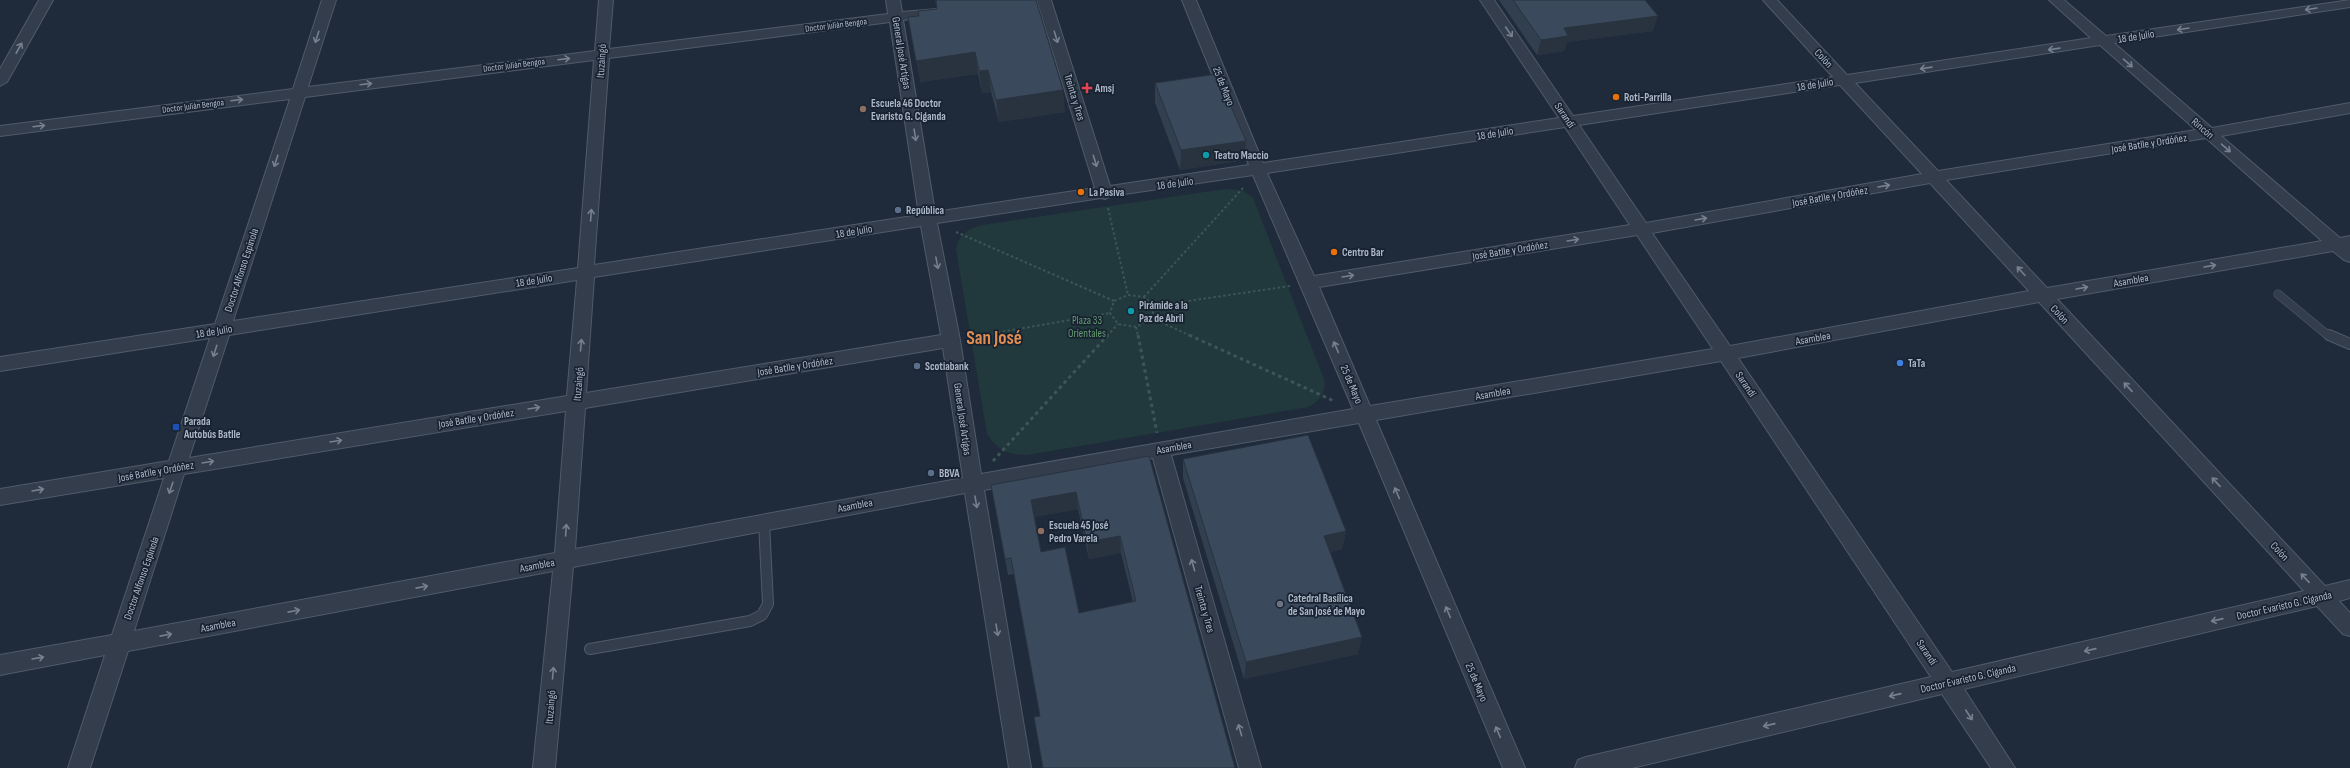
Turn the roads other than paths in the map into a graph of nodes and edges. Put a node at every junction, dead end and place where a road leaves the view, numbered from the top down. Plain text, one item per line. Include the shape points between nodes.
1 (46, 0) edge
2 (329, 0) edge
3 (606, 0) edge
4 (1044, 0) edge
5 (1189, 0) edge
6 (1487, 0) edge
7 (1770, 0) edge
8 (2056, 0) edge
9 (2345, 0) edge
10 (2350, 3) edge
11 (895, 8) edge
12 (959, 9) edge
13 (2104, 41) junction
14 (602, 54) junction
15 (1844, 80) junction
16 (0, 82) edge
17 (298, 92) junction
18 (2350, 108) edge
19 (1569, 121) junction
20 (0, 131) edge
21 (2209, 133) junction
22 (1259, 171) junction
23 (1935, 177) junction
24 (1105, 194) junction
25 (928, 219) junction
26 (1642, 229) junction
27 (2343, 243) edge
28 (2350, 256) edge
29 (587, 272) junction
30 (1309, 283) junction
31 (2278, 294) dead end
32 (2043, 295) junction
33 (222, 329) junction
34 (951, 340) junction
35 (2350, 344) edge
36 (1725, 354) junction
37 (0, 364) edge
38 (576, 401) junction
39 (1365, 415) junction
40 (1160, 449) junction
41 (178, 467) junction
42 (972, 483) junction
43 (0, 497) edge
44 (764, 522) junction
45 (564, 560) junction
46 (2350, 589) edge
47 (2321, 596) junction
48 (2350, 627) edge
49 (118, 644) junction
50 (590, 649) dead end
51 (0, 665) edge
52 (1948, 683) junction
53 (79, 768) edge
54 (544, 768) edge
55 (1020, 768) edge
56 (1250, 768) edge
57 (1514, 768) edge
58 (1586, 768) edge
59 (2004, 768) edge

16 -> 1 street
2 -> 17 street, Doctor Alfonso Espínola
3 - 14 street, Ituzaingó
4 -> 24 street, Treinta y Tres
5 - 22 street, 25 de Mayo
6 -> 19 street, Sarandí
7 - 15 street, Colón
8 - 13 street, Rincón
9 - 10 street
10 -> 13 street, 18 de Julio
11 - 12 street, Doctor Julián Bengoa
11 - 14 street, Doctor Julián Bengoa
11 -> 25 street, General José Artigas
13 -> 15 street, 18 de Julio
13 -> 21 street, Rincón
17 -> 14 street, Doctor Julián Bengoa
29 -> 14 street, Ituzaingó
15 - 19 street, 18 de Julio
15 - 23 street, Colón
20 -> 17 street, Doctor Julián Bengoa
17 -> 33 street, Doctor Alfonso Espínola
18 - 21 street, José Batlle y Ordóñez
19 - 22 street, 18 de Julio
19 - 26 street, Sarandí
21 - 23 street, José Batlle y Ordóñez
21 -> 27 street, Rincón
22 - 24 street, 18 de Julio
22 - 30 street, 25 de Mayo
26 -> 23 street, José Batlle y Ordóñez
32 -> 23 street, Colón
24 - 25 street, 18 de Julio
25 - 29 street, 18 de Julio
25 -> 34 street, General José Artigas
30 -> 26 street, José Batlle y Ordóñez
26 - 36 street, Sarandí
27 - 28 street, Rincón
32 -> 27 street, Asamblea
29 - 33 street, 18 de Julio
38 -> 29 street, Ituzaingó
39 -> 30 street, 25 de Mayo
31 - 35 lane via 2325,333
32 - 36 street, Asamblea
47 -> 32 street, Colón
33 - 37 street, 18 de Julio
33 -> 41 street, Doctor Alfonso Espínola
34 - 38 street, José Batlle y Ordóñez
34 - 42 street, General José Artigas
36 - 39 street, Asamblea
36 - 52 street, Sarandí
41 -> 38 street, José Batlle y Ordóñez
45 -> 38 street, Ituzaingó
39 - 40 street, Asamblea
57 -> 39 street, 25 de Mayo
40 - 42 street, Asamblea
56 -> 40 street, Treinta y Tres
43 -> 41 street, José Batlle y Ordóñez
41 -> 49 street, Doctor Alfonso Espínola
42 - 44 street, Asamblea
42 -> 55 street, General José Artigas
44 - 45 street, Asamblea
44 - 50 lane via 768,604 762,615 750,621
49 -> 45 street, Asamblea
54 -> 45 street, Ituzaingó
46 - 47 street, Doctor Evaristo G. Ciganda
47 - 48 street, Colón
47 -> 52 street, Doctor Evaristo G. Ciganda
51 -> 49 street, Asamblea
49 - 53 street, Doctor Alfonso Espínola
52 -> 58 street, Doctor Evaristo G. Ciganda
52 -> 59 street, Sarandí

